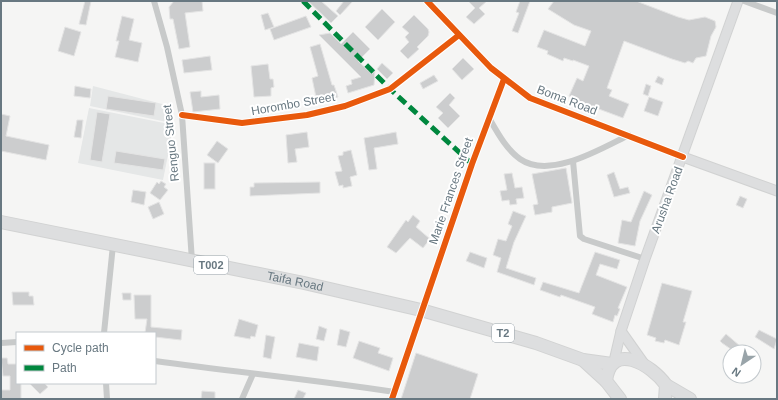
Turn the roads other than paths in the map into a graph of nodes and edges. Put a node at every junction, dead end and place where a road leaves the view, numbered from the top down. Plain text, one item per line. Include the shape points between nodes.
1 (154, 1) edge
2 (427, 1) edge
3 (738, 1) edge
4 (744, 1) edge
5 (777, 13) edge
6 (458, 35) junction
7 (504, 79) junction
8 (182, 115) junction
9 (489, 118) junction
10 (629, 135) junction
11 (683, 157) junction
12 (573, 160) junction
13 (777, 191) edge
14 (1, 222) edge
15 (113, 245) junction
16 (645, 259) junction
17 (192, 261) junction
18 (421, 310) junction
19 (621, 331) junction
20 (104, 332) edge
21 (16, 342) edge
22 (1, 343) edge
23 (584, 360) junction
24 (156, 361) edge
25 (613, 363) junction
26 (644, 365) junction
27 (253, 374) junction
28 (606, 381) junction
29 (106, 384) edge
30 (666, 385) junction
31 (395, 392) junction
32 (107, 399) edge
33 (242, 399) edge
34 (392, 399) edge
35 (620, 399) edge
36 (665, 399) edge
37 (690, 399) edge

1 - 8 street, Renguo Street
2 - 6 street, Boma Road
3 - 11 main road, Arusha Road
4 - 5 street
6 - 7 street, Boma Road
6 - 8 street, Horombo Street via 390,89 345,106 306,115 242,123
7 - 9 street, Marie Frances Street
7 - 10 street, Boma Road via 530,98
8 - 17 street, Renguo Street
9 - 12 street via 501,140 521,159 542,166
9 - 18 street, Marie Frances Street
10 - 11 street, Boma Road
10 - 12 street
11 - 13 main road
11 - 16 main road, Arusha Road
12 - 16 street via 580,236
14 - 15 highway, Taifa Road / T002
15 - 17 highway, Taifa Road / T002
15 - 20 street
16 - 19 main road, Arusha Road
17 - 18 highway, Taifa Road / T002
18 - 23 highway, Taifa Road / T2 via 536,343
18 - 31 street, Marie Frances Street
19 - 25 main road, Arusha Road
19 - 26 main road
21 - 22 street
23 - 25 highway, Taifa Road / T2
23 - 28 highway, Taifa Road / T2
24 - 27 street
25 - 26 highway, T2 via 624,358
25 - 28 highway via 607,372
26 - 30 highway, T2 via 655,371
27 - 31 street via 287,376
27 - 33 street
28 - 35 highway, T2
29 - 32 street
30 - 36 highway
30 - 37 highway, T2
31 - 34 street, Marie Frances Street

